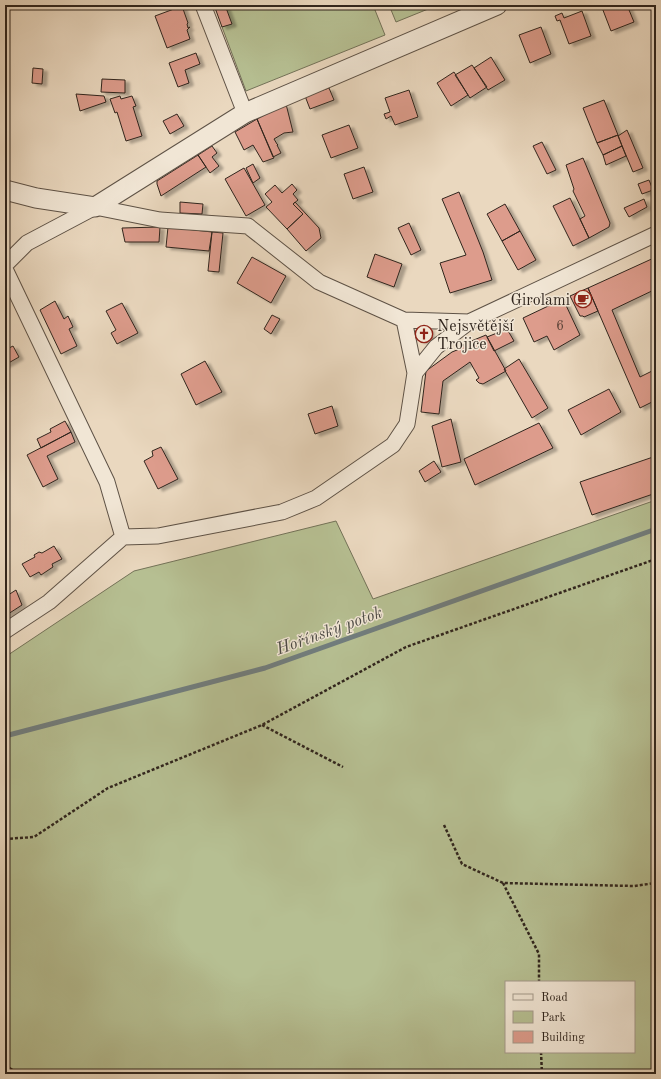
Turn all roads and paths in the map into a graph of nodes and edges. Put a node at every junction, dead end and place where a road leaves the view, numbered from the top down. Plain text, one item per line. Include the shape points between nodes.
1 (203, 5) edge
2 (497, 5) edge
3 (245, 113) junction
4 (5, 190) edge
5 (95, 207) junction
6 (656, 234) edge
7 (5, 265) edge
8 (5, 270) edge
9 (404, 320) junction
10 (469, 322) junction
11 (415, 373) junction
12 (122, 537) junction
13 (656, 559) edge
14 (5, 631) edge
15 (262, 725) junction
16 (343, 767) dead end
17 (444, 825) dead end
18 (5, 839) edge
19 (503, 883) junction
20 (656, 883) edge
21 (540, 981) edge
22 (541, 1053) edge
23 (5, 1066) edge
24 (21, 1074) edge
25 (542, 1074) edge

1 - 3 street
2 - 3 street
3 - 5 street
4 - 5 street via 36,198
5 - 7 street via 27,243
5 - 9 street via 160,220 248,226 320,282
6 - 10 street
8 - 12 street via 107,482
9 - 10 street
9 - 11 street
10 - 11 street via 436,347
11 - 12 street via 407,424 393,445 316,498 282,512 158,536
12 - 14 street via 49,602
13 - 15 path via 406,647
15 - 16 path
15 - 18 path via 108,788 34,837
17 - 19 path via 462,864
19 - 20 path via 634,886
19 - 21 path via 539,954
22 - 25 path
23 - 24 path

